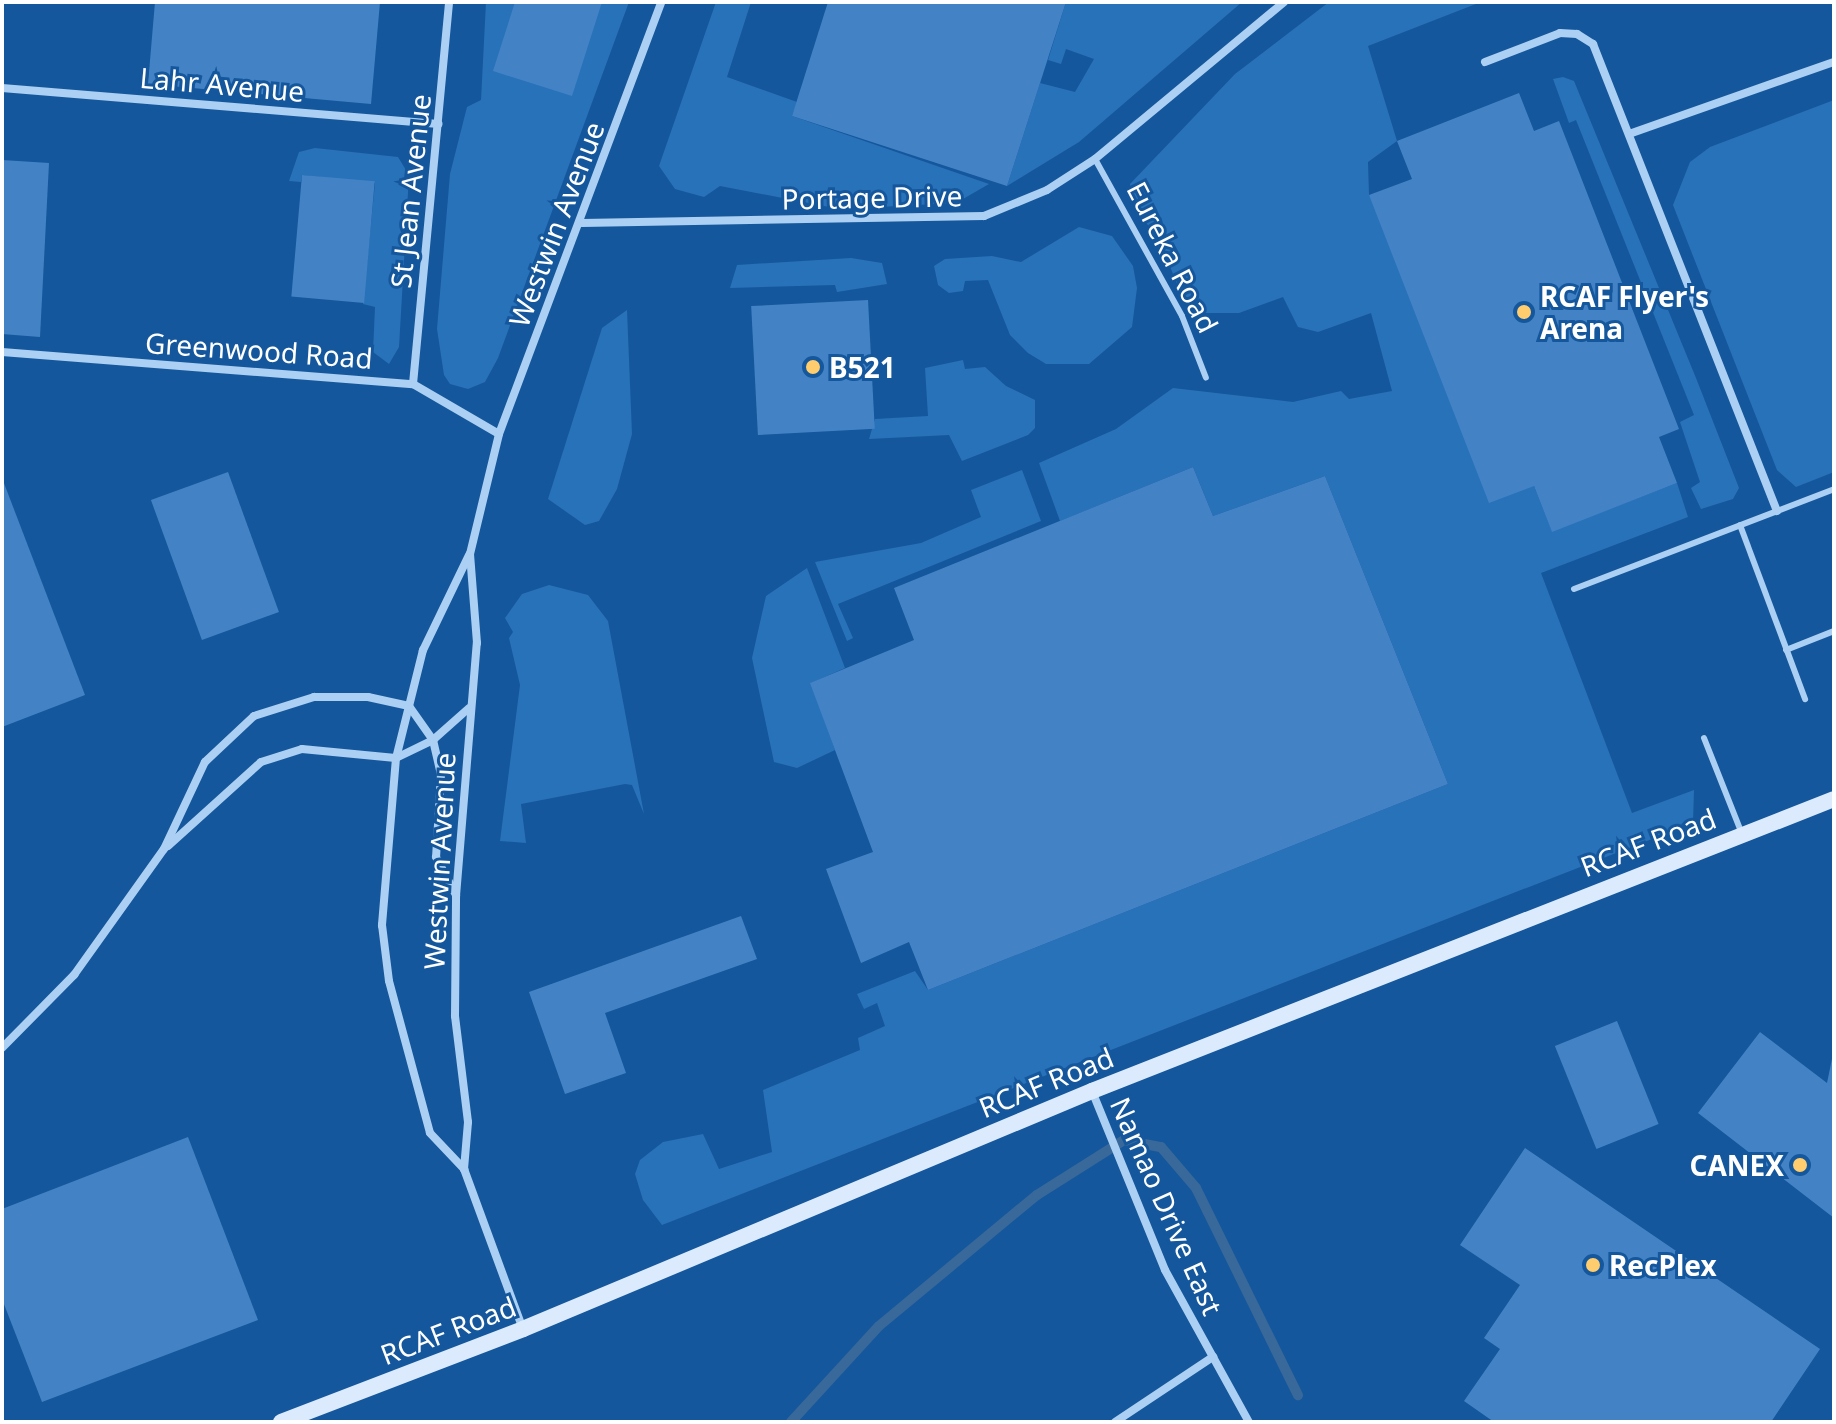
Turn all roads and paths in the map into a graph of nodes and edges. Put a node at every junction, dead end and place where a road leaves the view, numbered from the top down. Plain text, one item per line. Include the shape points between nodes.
1 (449, 2) edge
2 (661, 2) edge
3 (1284, 2) edge
4 (1485, 62) dead end
5 (1834, 62) edge
6 (2, 88) edge
7 (439, 124) junction
8 (1629, 134) junction
9 (1095, 159) junction
10 (582, 223) junction
11 (2, 352) edge
12 (1206, 378) dead end
13 (413, 384) junction
14 (499, 434) junction
15 (1834, 489) edge
16 (1777, 511) junction
17 (1740, 525) junction
18 (470, 554) junction
19 (1574, 589) dead end
20 (1834, 631) edge
21 (1786, 650) junction
22 (1805, 699) dead end
23 (409, 706) junction
24 (469, 708) junction
25 (1704, 738) dead end
26 (433, 740) junction
27 (396, 758) junction
28 (1834, 799) edge
29 (1742, 834) junction
30 (164, 849) junction
31 (456, 896) junction
32 (2, 1048) edge
33 (1092, 1091) junction
34 (464, 1169) junction
35 (523, 1329) junction
36 (1213, 1357) junction
37 (281, 1422) edge
38 (1115, 1422) edge
39 (1249, 1422) edge

1 - 7 street, St Jean Avenue
2 - 10 street, Westwin Avenue
3 - 9 street, Portage Drive
4 - 8 street via 1560,33 1577,34 1603,61
5 - 8 street
6 - 7 street, Lahr Avenue
7 - 13 street, St Jean Avenue
8 - 16 street
9 - 10 street, Portage Drive via 1047,190 984,216
9 - 12 lane, Eureka Road via 1182,316
10 - 14 street, Westwin Avenue
11 - 13 street, Greenwood Road
13 - 14 street, Greenwood Road
14 - 18 street, Westwin Avenue
15 - 16 lane
16 - 17 lane
17 - 19 lane
17 - 21 lane
18 - 23 street, Westwin Avenue via 423,650
18 - 24 street, Westwin Avenue via 477,643
20 - 21 lane
21 - 22 lane
23 - 26 street
23 - 27 street, Westwin Avenue
23 - 30 street via 314,697 254,716 205,762
24 - 26 street
24 - 31 street, Westwin Avenue
25 - 29 lane
26 - 27 street
26 - 31 street via 441,774 436,857
27 - 30 street via 302,749 261,762
27 - 34 street, Westwin Avenue via 383,867 389,981 430,1133
28 - 29 main road, RCAF Road
29 - 33 main road, RCAF Road
30 - 32 street via 74,975
31 - 34 street, Westwin Avenue via 455,1016 468,1122
33 - 35 main road, RCAF Road
33 - 36 street, Namao Drive East via 1165,1270
34 - 35 street, Westwin Avenue
35 - 37 main road, RCAF Road
36 - 38 street
36 - 39 street, Namao Drive East

